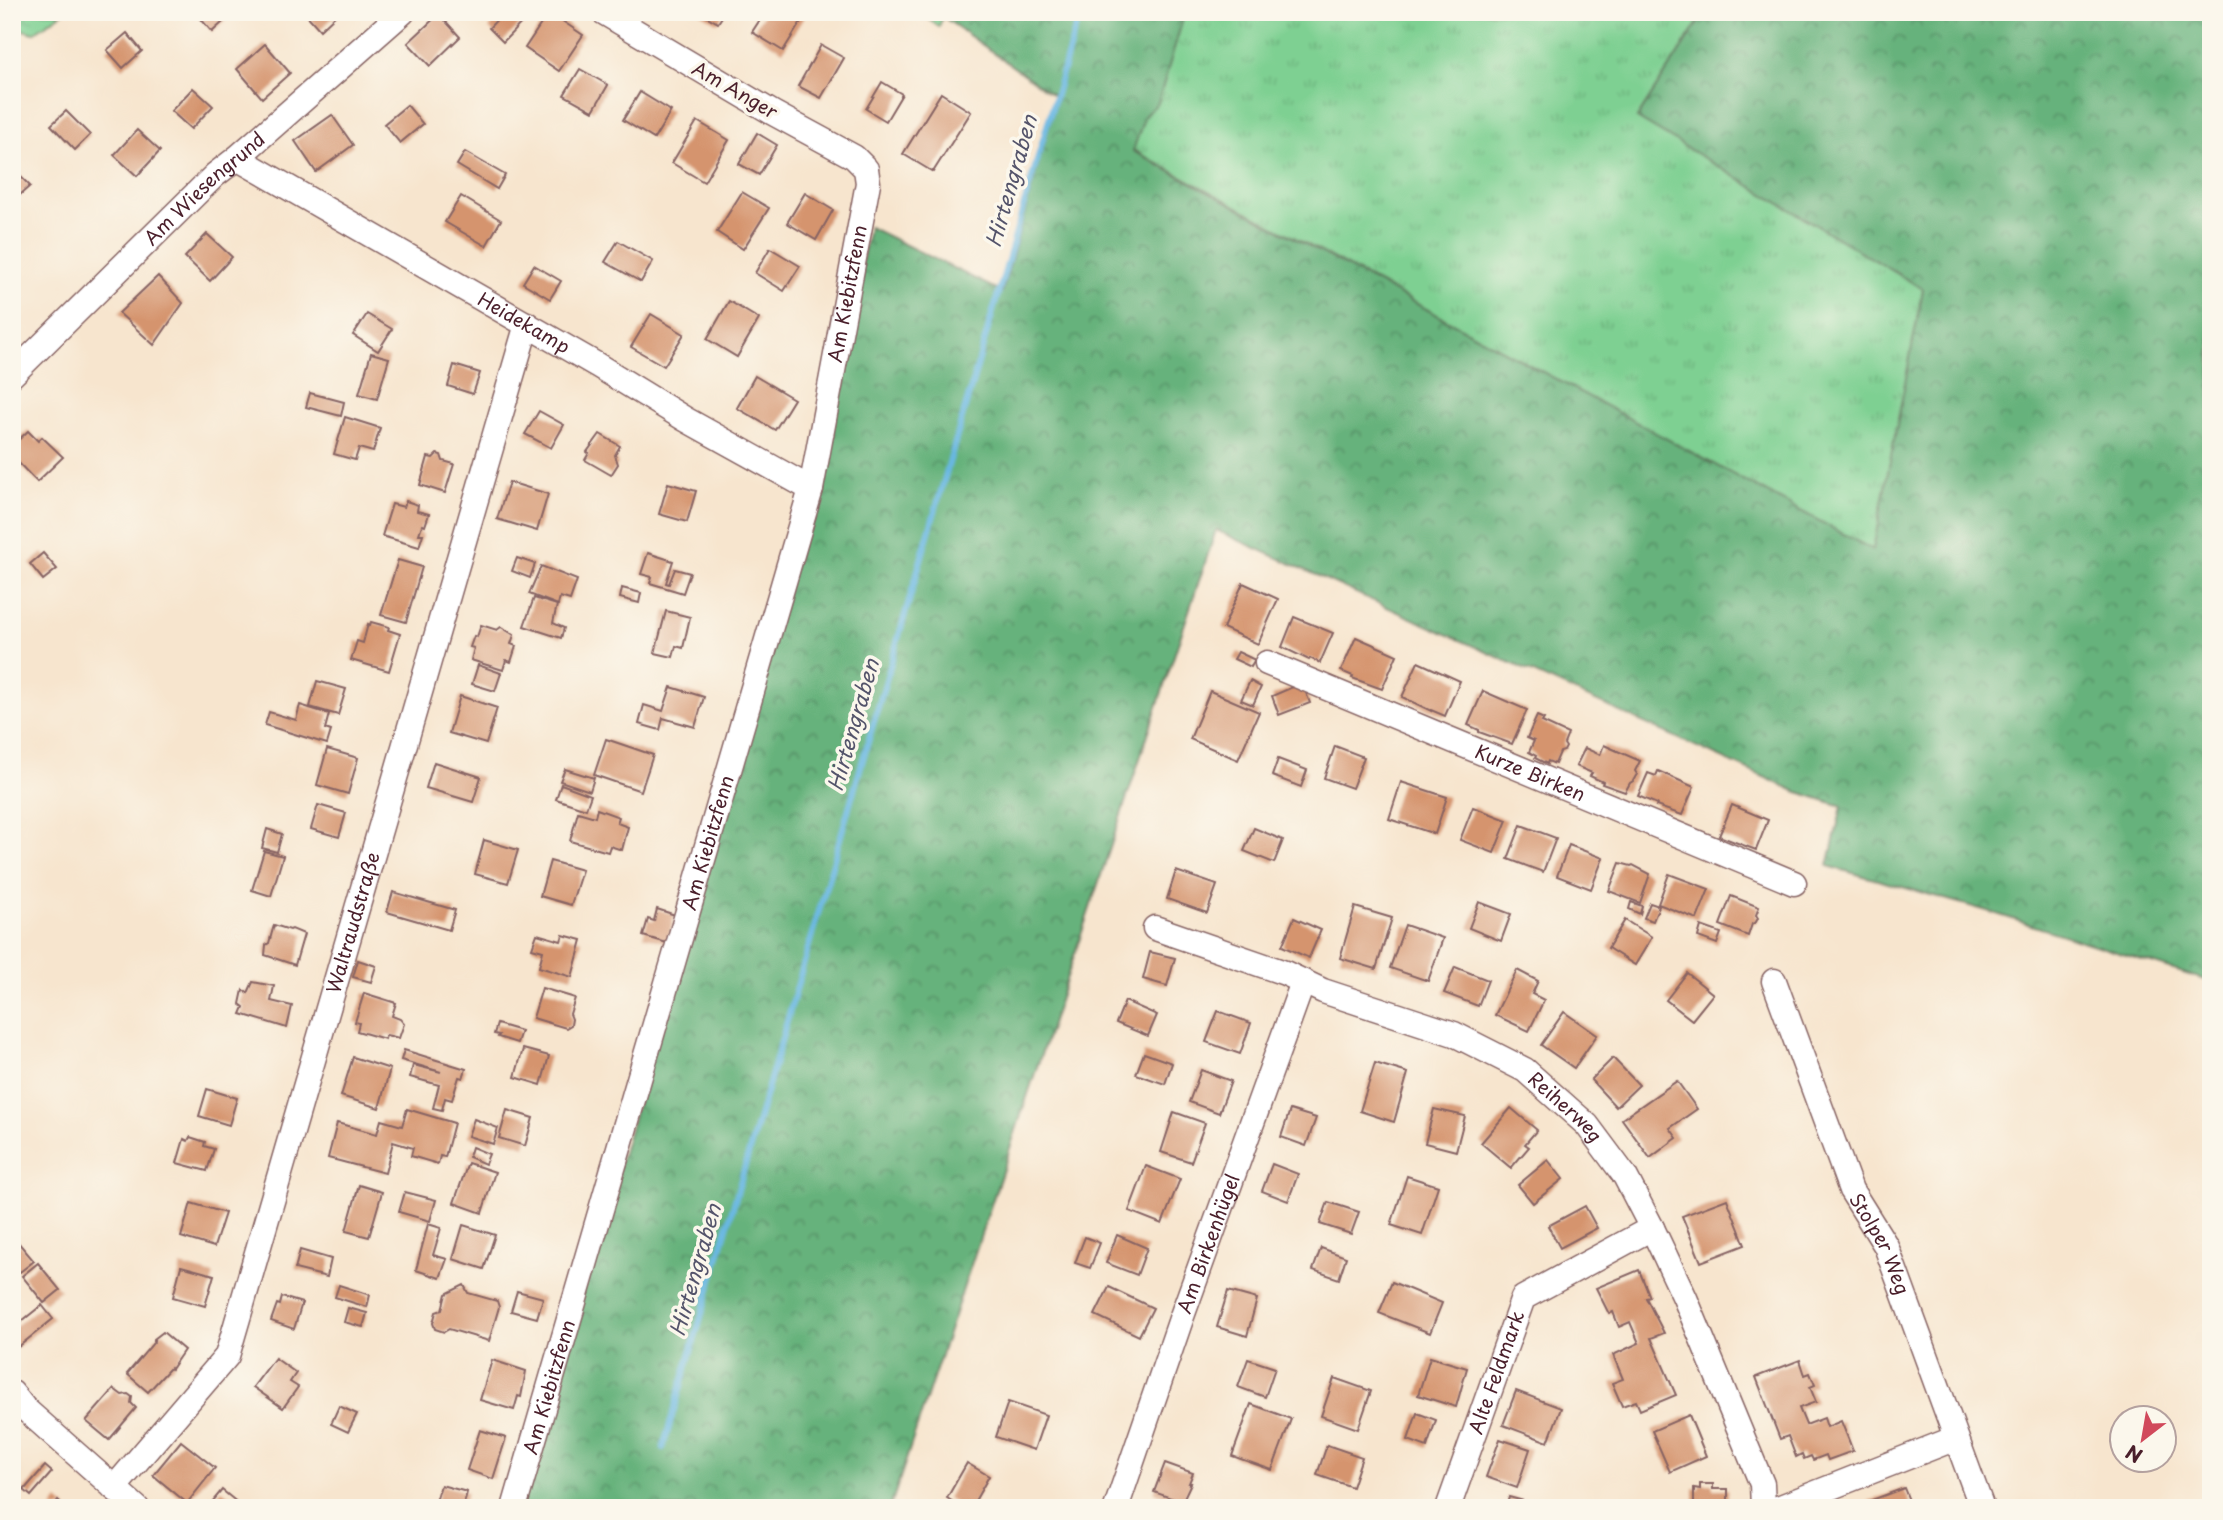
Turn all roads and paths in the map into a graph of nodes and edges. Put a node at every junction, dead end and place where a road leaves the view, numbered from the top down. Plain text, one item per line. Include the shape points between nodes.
1 (403, 12) edge
2 (603, 12) edge
3 (237, 158) junction
4 (866, 169) joint
5 (527, 324) junction
6 (12, 375) edge
7 (811, 489) junction
8 (1267, 663) dead end
9 (1794, 883) dead end
10 (1155, 928) dead end
11 (1774, 981) dead end
12 (1303, 982) junction
13 (1652, 1228) junction
14 (12, 1393) edge
15 (1956, 1438) junction
16 (114, 1488) junction
17 (137, 1508) edge
18 (514, 1508) edge
19 (1116, 1508) edge
20 (1448, 1508) edge
21 (1763, 1508) edge
22 (1778, 1508) edge
23 (1982, 1508) edge

1 - 3 street, Am Wiesengrund
2 - 4 street, Am Anger via 854,157
3 - 5 street, Heidekamp
3 - 6 street, Am Wiesengrund via 215,174
4 - 7 street, Am Kiebitzfenn via 866,201
5 - 7 street, Heidekamp
5 - 16 street, Waltraudstraße via 227,1356
7 - 18 street, Am Kiebitzfenn
8 - 9 street, Kurze Birken
10 - 12 street, Reiherweg
11 - 15 street, Stolper Weg via 1851,1190 1886,1247
12 - 13 street, Reiherweg via 1454,1034 1525,1070 1587,1125 1625,1176
12 - 19 street, Am Birkenhügel
13 - 20 street, Alte Feldmark via 1523,1297
13 - 21 street, Reiherweg via 1762,1484
14 - 16 street
15 - 22 street
15 - 23 street, Stolper Weg
16 - 17 street

